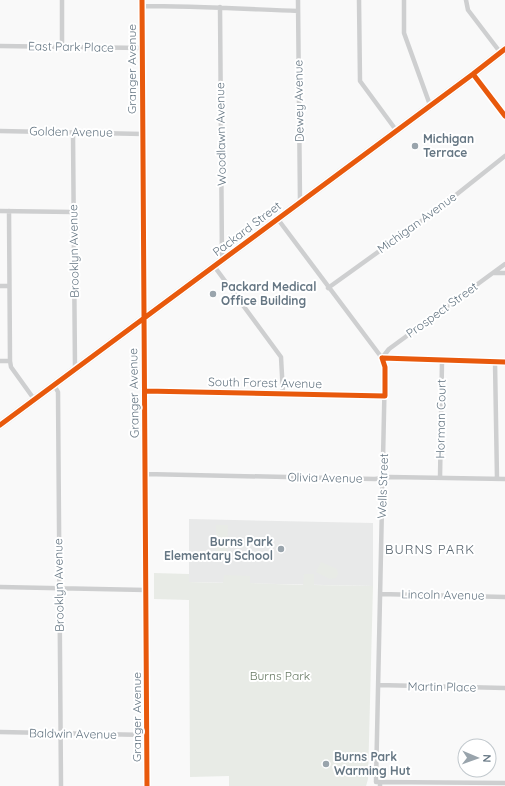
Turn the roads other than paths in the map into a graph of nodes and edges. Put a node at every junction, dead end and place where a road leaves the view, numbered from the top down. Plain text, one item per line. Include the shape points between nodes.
1 (62, 0) edge
2 (142, 0) edge
3 (298, 0) edge
4 (359, 0) edge
5 (404, 0) edge
6 (466, 0) edge
7 (142, 6) junction
8 (220, 7) junction
9 (298, 11) junction
10 (0, 46) edge
11 (62, 47) junction
12 (142, 48) junction
13 (502, 51) edge
14 (473, 74) junction
15 (430, 105) junction
16 (505, 116) edge
17 (396, 130) junction
18 (0, 131) edge
19 (73, 133) junction
20 (143, 134) junction
21 (505, 156) edge
22 (300, 202) junction
23 (0, 211) edge
24 (9, 211) junction
25 (73, 212) junction
26 (277, 218) junction
27 (222, 260) junction
28 (505, 264) edge
29 (214, 266) junction
30 (493, 273) junction
31 (505, 273) edge
32 (0, 286) edge
33 (9, 286) junction
34 (328, 288) junction
35 (143, 319) junction
36 (382, 358) junction
37 (0, 361) edge
38 (442, 361) junction
39 (10, 362) junction
40 (495, 362) junction
41 (505, 362) edge
42 (75, 369) junction
43 (54, 385) junction
44 (144, 391) junction
45 (283, 394) junction
46 (385, 396) junction
47 (34, 399) junction
48 (0, 425) edge
49 (145, 474) junction
50 (384, 478) junction
51 (440, 478) junction
52 (497, 479) junction
53 (505, 479) edge
54 (0, 587) edge
55 (59, 588) junction
56 (146, 590) junction
57 (380, 594) junction
58 (505, 597) edge
59 (378, 685) junction
60 (505, 688) edge
61 (0, 732) edge
62 (61, 733) junction
63 (147, 735) junction
64 (505, 783) edge
65 (380, 784) edge
66 (475, 784) edge
67 (62, 786) edge
68 (147, 786) edge

1 - 11 street
2 - 7 street, Granger Avenue
3 - 9 street, Dewey Avenue
4 - 17 street via 360,81
5 - 15 street via 404,33
6 - 13 street via 468,10
7 - 8 street
7 - 12 street, Granger Avenue
8 - 9 street
8 - 27 street, Woodlawn Avenue
9 - 22 street, Dewey Avenue
10 - 11 street, East Park Place
11 - 12 street, East Park Place
12 - 20 street, Granger Avenue
13 - 14 main road, Packard Street
14 - 15 main road, Packard Street
14 - 16 street
15 - 17 main road, Packard Street
17 - 22 main road, Packard Street
18 - 19 street, Golden Avenue
19 - 20 street, Golden Avenue
19 - 25 street, Brooklyn Avenue
20 - 35 street, Granger Avenue
21 - 34 street, Michigan Avenue via 442,206
22 - 26 main road, Packard Street
23 - 24 street
24 - 25 street
24 - 33 street
25 - 42 street, Brooklyn Avenue
26 - 27 main road, Packard Street
26 - 34 street, Wells Street
27 - 29 main road, Packard Street
28 - 30 street, Prospect Street
29 - 35 main road, Packard Street
29 - 45 street via 281,358
30 - 31 street
30 - 36 street, Prospect Street via 389,349
32 - 33 street
33 - 39 street
34 - 36 street, Wells Street
35 - 42 main road, Packard Street
35 - 44 street, Granger Avenue
36 - 38 street
36 - 46 street, Wells Street via 386,367
37 - 39 street
38 - 40 street
38 - 51 street, Horman Court
39 - 47 street
40 - 41 street
40 - 52 street
42 - 43 main road, Packard Street
43 - 47 main road, Packard Street
43 - 55 street, Brooklyn Avenue via 58,392
44 - 45 street, South Forest Avenue
44 - 49 street, Granger Avenue
45 - 46 street, South Forest Avenue
46 - 50 street, Wells Street
47 - 48 main road, Packard Street
49 - 50 street, Olivia Avenue
49 - 56 street, Granger Avenue
50 - 51 street, Olivia Avenue
50 - 57 street, Wells Street
51 - 52 street, Olivia Avenue
52 - 53 street, Olivia Avenue
54 - 55 street
55 - 56 street
55 - 62 street, Brooklyn Avenue
56 - 63 street, Granger Avenue
57 - 58 street, Lincoln Avenue
57 - 59 street, Wells Street
59 - 60 street, Martin Place
59 - 65 street, Wells Street via 376,782
61 - 62 street, Baldwin Avenue
62 - 63 street, Baldwin Avenue
62 - 67 street, Brooklyn Avenue
63 - 68 street, Granger Avenue
64 - 66 street
65 - 66 street

